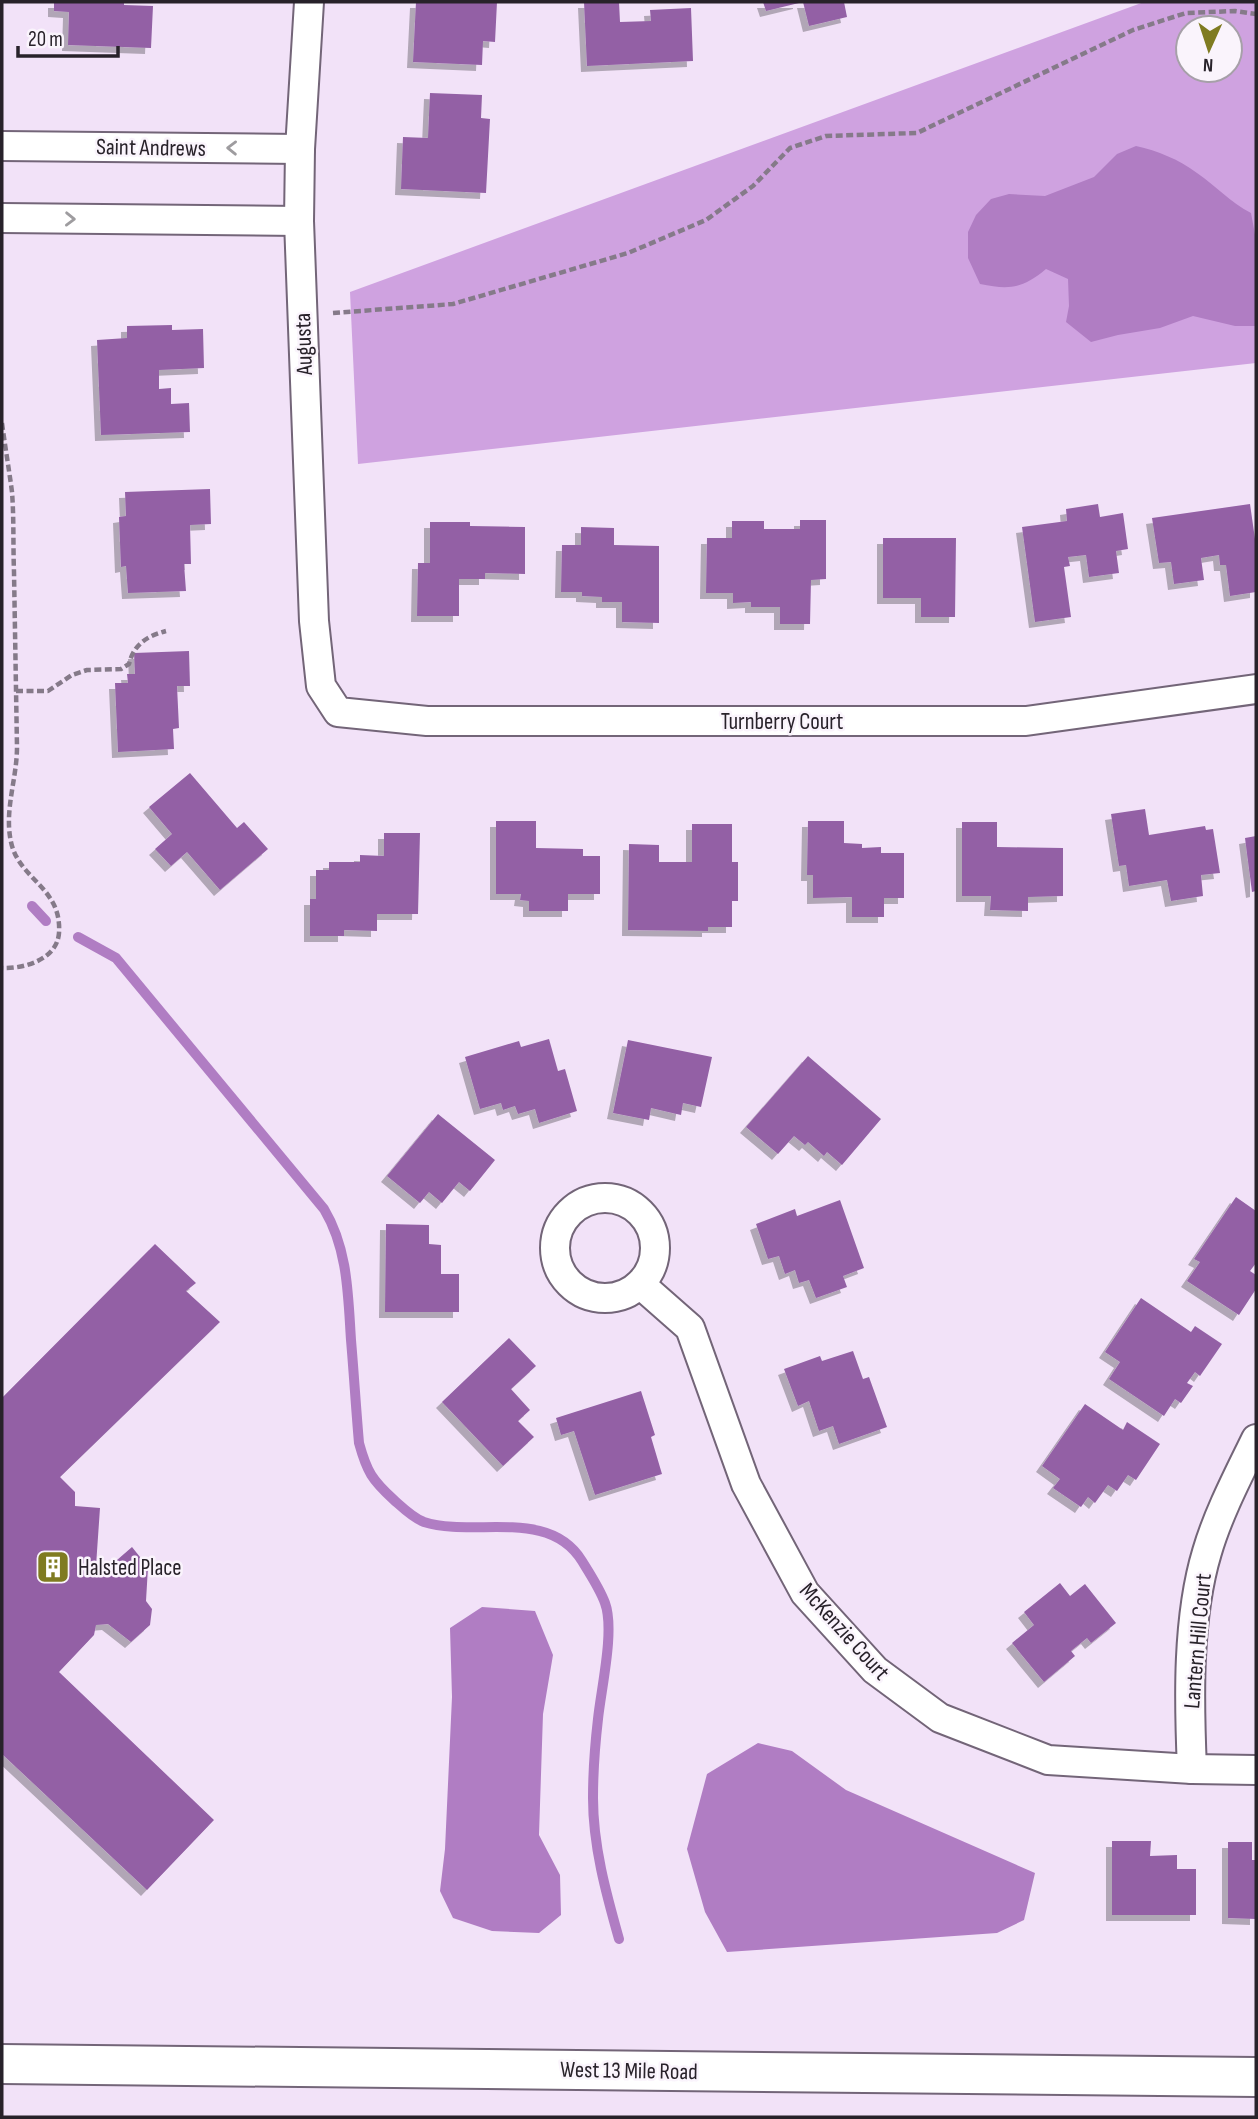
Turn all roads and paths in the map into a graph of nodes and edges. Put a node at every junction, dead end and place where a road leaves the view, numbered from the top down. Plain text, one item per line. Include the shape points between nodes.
1 (309, 2) edge
2 (1256, 14) edge
3 (2, 146) edge
4 (300, 149) junction
5 (2, 218) edge
6 (299, 221) junction
7 (302, 314) junction
8 (2, 424) edge
9 (166, 631) dead end
10 (321, 686) joint
11 (1256, 689) edge
12 (16, 691) junction
13 (2, 968) edge
14 (640, 1283) dead end
15 (1256, 1439) edge
16 (1192, 1769) junction
17 (1256, 1770) edge
18 (2, 2064) edge
19 (1256, 2077) edge

1 - 4 street, Augusta
2 - 7 path via 1186,13 1133,30 917,133 826,136 790,148 753,186 706,220 628,253 453,304
4 -> 3 street, Saint Andrews
4 - 6 street, Augusta
5 -> 6 street
6 - 7 street, Augusta
7 - 10 street, Augusta via 314,621
8 - 12 path via 12,493
9 - 12 path via 145,639 121,669 87,670 48,691
10 - 11 street, Turnberry Court via 338,712 428,721 1026,721
12 - 13 path via 17,766 8,812 11,842 18,863 44,888 57,909 59,935 40,961 18,969
14 - 16 street, McKenzie Court via 690,1328 746,1484 805,1593 875,1670 940,1718 1048,1760
15 - 16 street, Lantern Hill Court via 1207,1552 1196,1606 1189,1690
16 - 17 street, McKenzie Court
18 - 19 street, West 13 Mile Road

